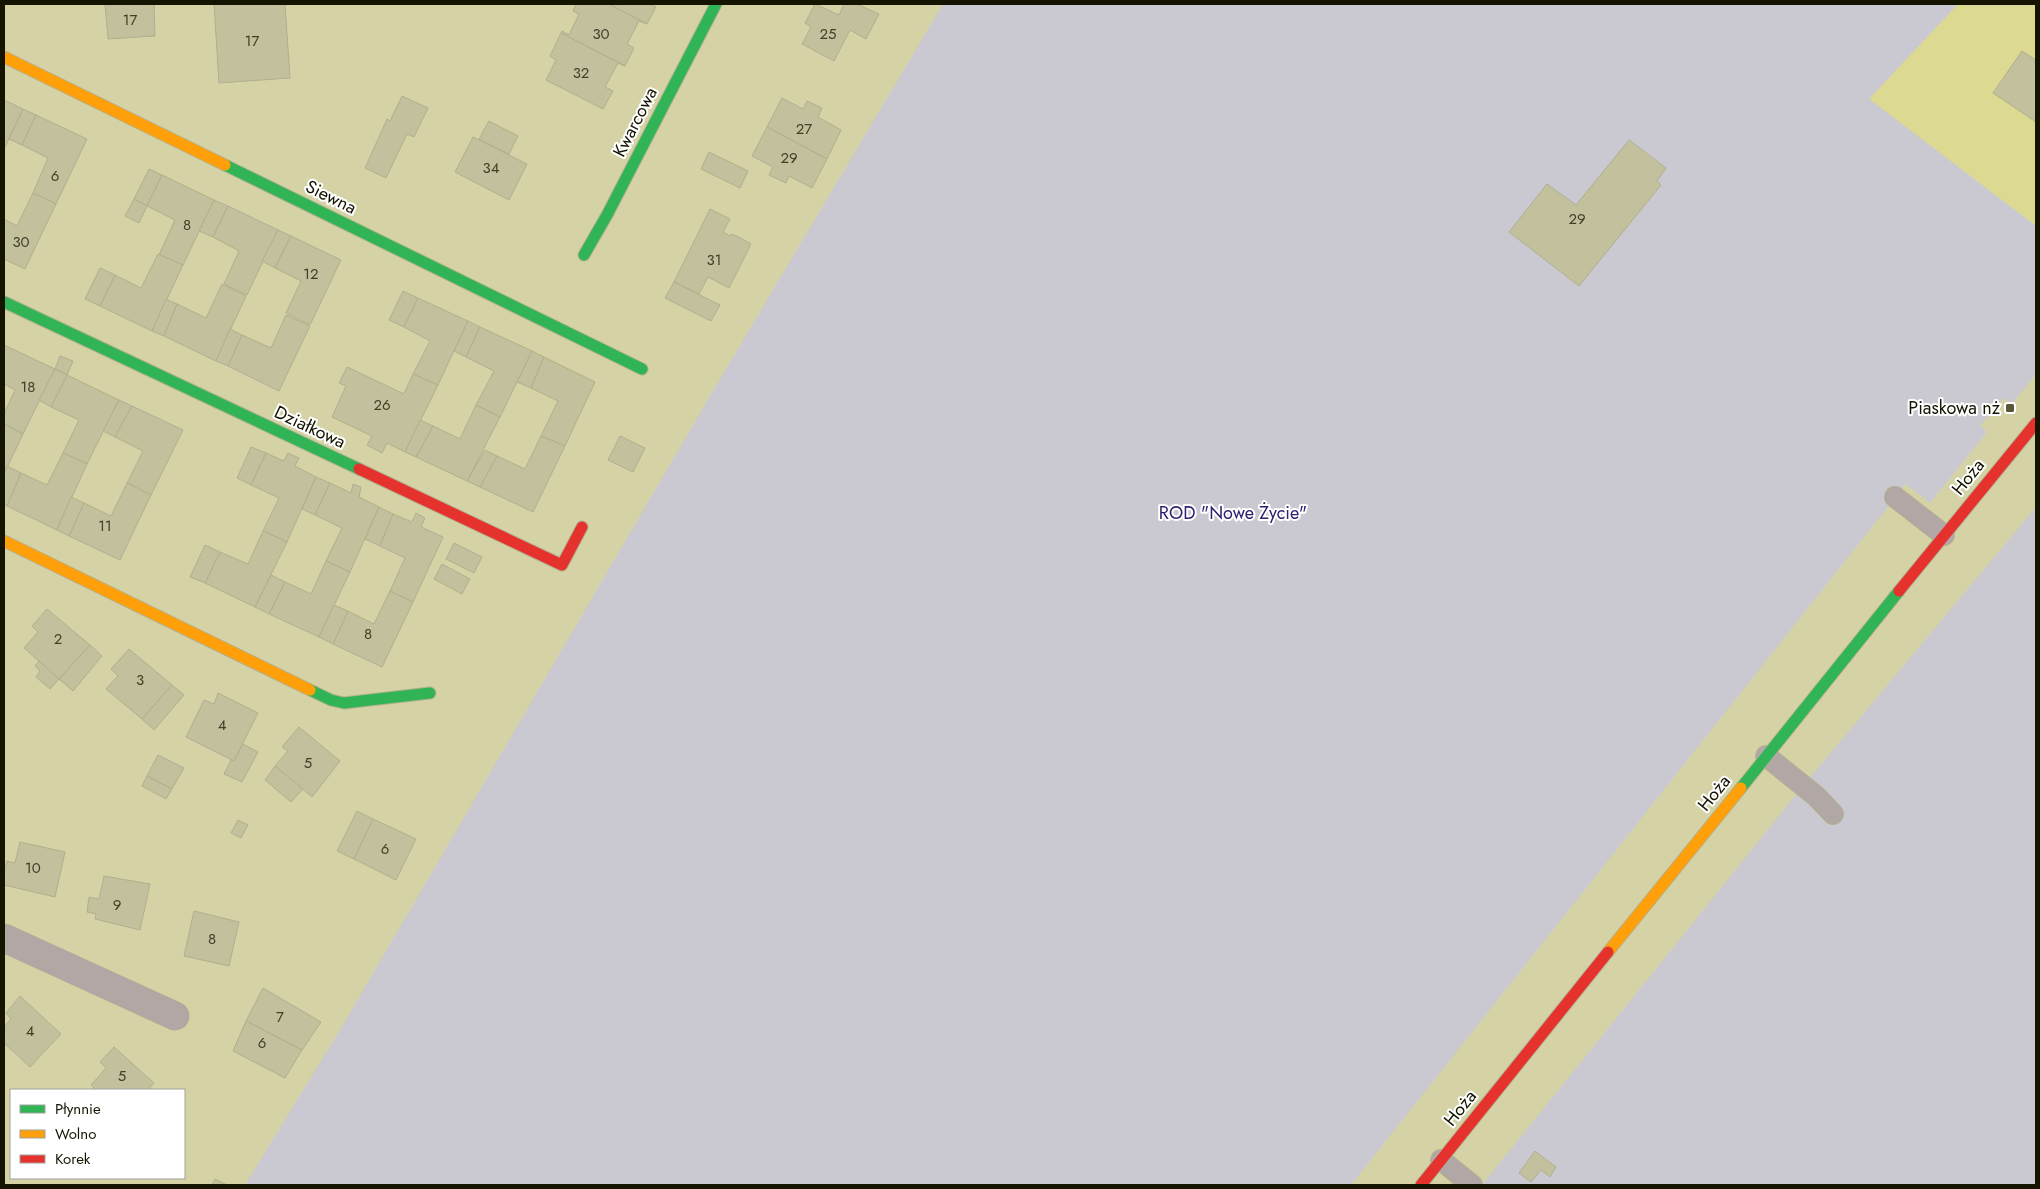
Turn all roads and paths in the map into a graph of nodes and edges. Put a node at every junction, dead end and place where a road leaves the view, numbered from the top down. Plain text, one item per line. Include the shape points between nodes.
1 (716, 4) edge
2 (4, 57) edge
3 (584, 255) dead end
4 (4, 302) edge
5 (642, 369) dead end
6 (2036, 423) edge
7 (1895, 496) dead end
8 (582, 527) dead end
9 (1944, 535) junction
10 (4, 542) edge
11 (430, 693) dead end
12 (1766, 756) junction
13 (1833, 814) dead end
14 (4, 938) edge
15 (175, 1016) dead end
16 (1441, 1160) junction
17 (1421, 1185) edge
18 (1472, 1185) edge

1 - 3 street, Kwarcowa
2 - 5 street, Siewna
4 - 8 street, Działkowa via 562,565
6 - 9 street, Hoża
7 - 9 lane
9 - 12 street, Hoża
10 - 11 street via 331,700 344,703
12 - 13 lane
12 - 16 street, Hoża
14 - 15 street
16 - 17 street, Hoża
16 - 18 lane

